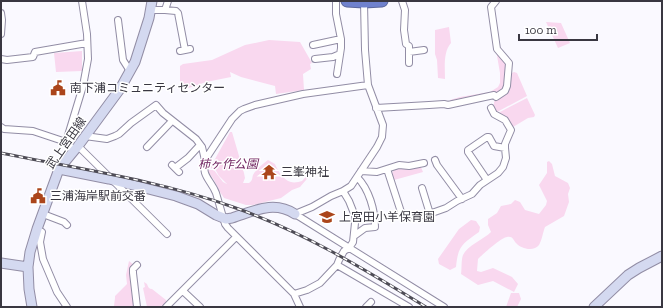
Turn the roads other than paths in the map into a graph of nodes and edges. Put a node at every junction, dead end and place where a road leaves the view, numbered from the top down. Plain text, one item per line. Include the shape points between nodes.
1 (82, 1) edge
2 (168, 1) edge
3 (336, 1) edge
4 (347, 1) edge
5 (381, 1) edge
6 (402, 1) edge
7 (496, 1) edge
8 (364, 2) junction
9 (151, 6) edge
10 (165, 10) junction
11 (1, 13) edge
12 (118, 20) dead end
13 (1, 34) edge
14 (341, 39) junction
15 (87, 43) junction
16 (313, 45) dead end
17 (185, 50) dead end
18 (424, 50) dead end
19 (409, 52) junction
20 (340, 54) junction
21 (1, 59) edge
22 (315, 59) dead end
23 (409, 63) dead end
24 (130, 72) junction
25 (337, 74) dead end
26 (368, 85) junction
27 (376, 108) junction
28 (491, 108) dead end
29 (172, 121) junction
30 (1, 128) edge
31 (85, 136) junction
32 (66, 142) junction
33 (200, 144) junction
34 (148, 147) dead end
35 (76, 148) junction
36 (505, 148) junction
37 (205, 160) junction
38 (435, 160) dead end
39 (424, 163) dead end
40 (59, 169) junction
41 (175, 169) dead end
42 (387, 169) junction
43 (361, 172) junction
44 (357, 177) junction
45 (113, 180) junction
46 (487, 180) junction
47 (422, 188) dead end
48 (343, 191) junction
49 (462, 199) junction
50 (43, 214) junction
51 (295, 214) junction
52 (430, 214) junction
53 (224, 219) junction
54 (67, 226) dead end
55 (37, 229) junction
56 (167, 234) dead end
57 (354, 236) junction
58 (236, 237) junction
59 (349, 248) junction
60 (662, 256) edge
61 (1, 263) edge
62 (137, 265) dead end
63 (338, 265) junction
64 (28, 267) junction
65 (183, 290) junction
66 (294, 294) junction
67 (371, 302) dead end
68 (299, 306) edge
69 (32, 307) edge
70 (67, 307) edge
71 (137, 307) edge
72 (166, 307) edge
73 (200, 307) edge
74 (366, 307) edge
75 (409, 307) edge
76 (444, 307) edge
77 (594, 307) edge

1 - 15 street
2 - 10 street
3 - 14 street
4 - 8 highway
5 - 8 highway
6 - 19 street
7 - 27 street via 491,7 498,49 509,63 505,91 496,97 494,95 448,105
8 - 26 street
9 - 10 street
9 - 24 street, 武上宮田線
10 - 17 street via 178,13
11 - 13 street
12 - 24 street via 122,60
14 - 16 street
14 - 20 street
15 - 21 street via 35,52 33,57
15 - 32 street via 86,72
18 - 19 street
19 - 23 street
20 - 22 street
20 - 25 street
24 - 31 street, 武上宮田線
26 - 27 street
26 - 37 street via 303,94 244,109 232,119
27 - 43 street via 383,125 382,137
28 - 36 street via 494,114 505,120 511,130
29 - 31 street via 156,105 115,136 107,139
29 - 33 street
29 - 34 street
30 - 32 street via 33,131
31 - 35 street, 武上宮田線
32 - 35 street
33 - 37 street
33 - 41 street via 190,160
35 - 40 street, 武上宮田線
35 - 45 street
36 - 46 street via 506,158 503,167
36 - 46 street via 494,146 487,137 468,150
37 - 53 street via 205,172
38 - 49 street
39 - 42 street via 399,165
40 - 45 street
40 - 50 street, 武上宮田線
42 - 43 street
42 - 52 street via 401,212 406,215
43 - 44 street
44 - 48 street via 351,186
44 - 57 street via 372,204 375,226 365,228
45 - 53 street via 182,197
45 - 56 street
46 - 49 street via 472,194
47 - 52 street
48 - 51 street
48 - 57 street via 355,216
49 - 52 street
50 - 54 street via 64,222
50 - 55 street, 武上宮田線
51 - 53 street via 290,210 269,207
51 - 59 street
53 - 58 street
55 - 64 street, 武上宮田線
55 - 70 street via 42,232 40,242 43,259
57 - 59 street
58 - 65 street
58 - 66 street
59 - 63 street via 338,260
59 - 76 street
60 - 77 street via 628,275
61 - 64 street
62 - 71 street via 133,273
63 - 66 street via 320,283
63 - 75 street
64 - 69 street, 武上宮田線
65 - 72 street
65 - 73 street
66 - 68 street
67 - 74 street

